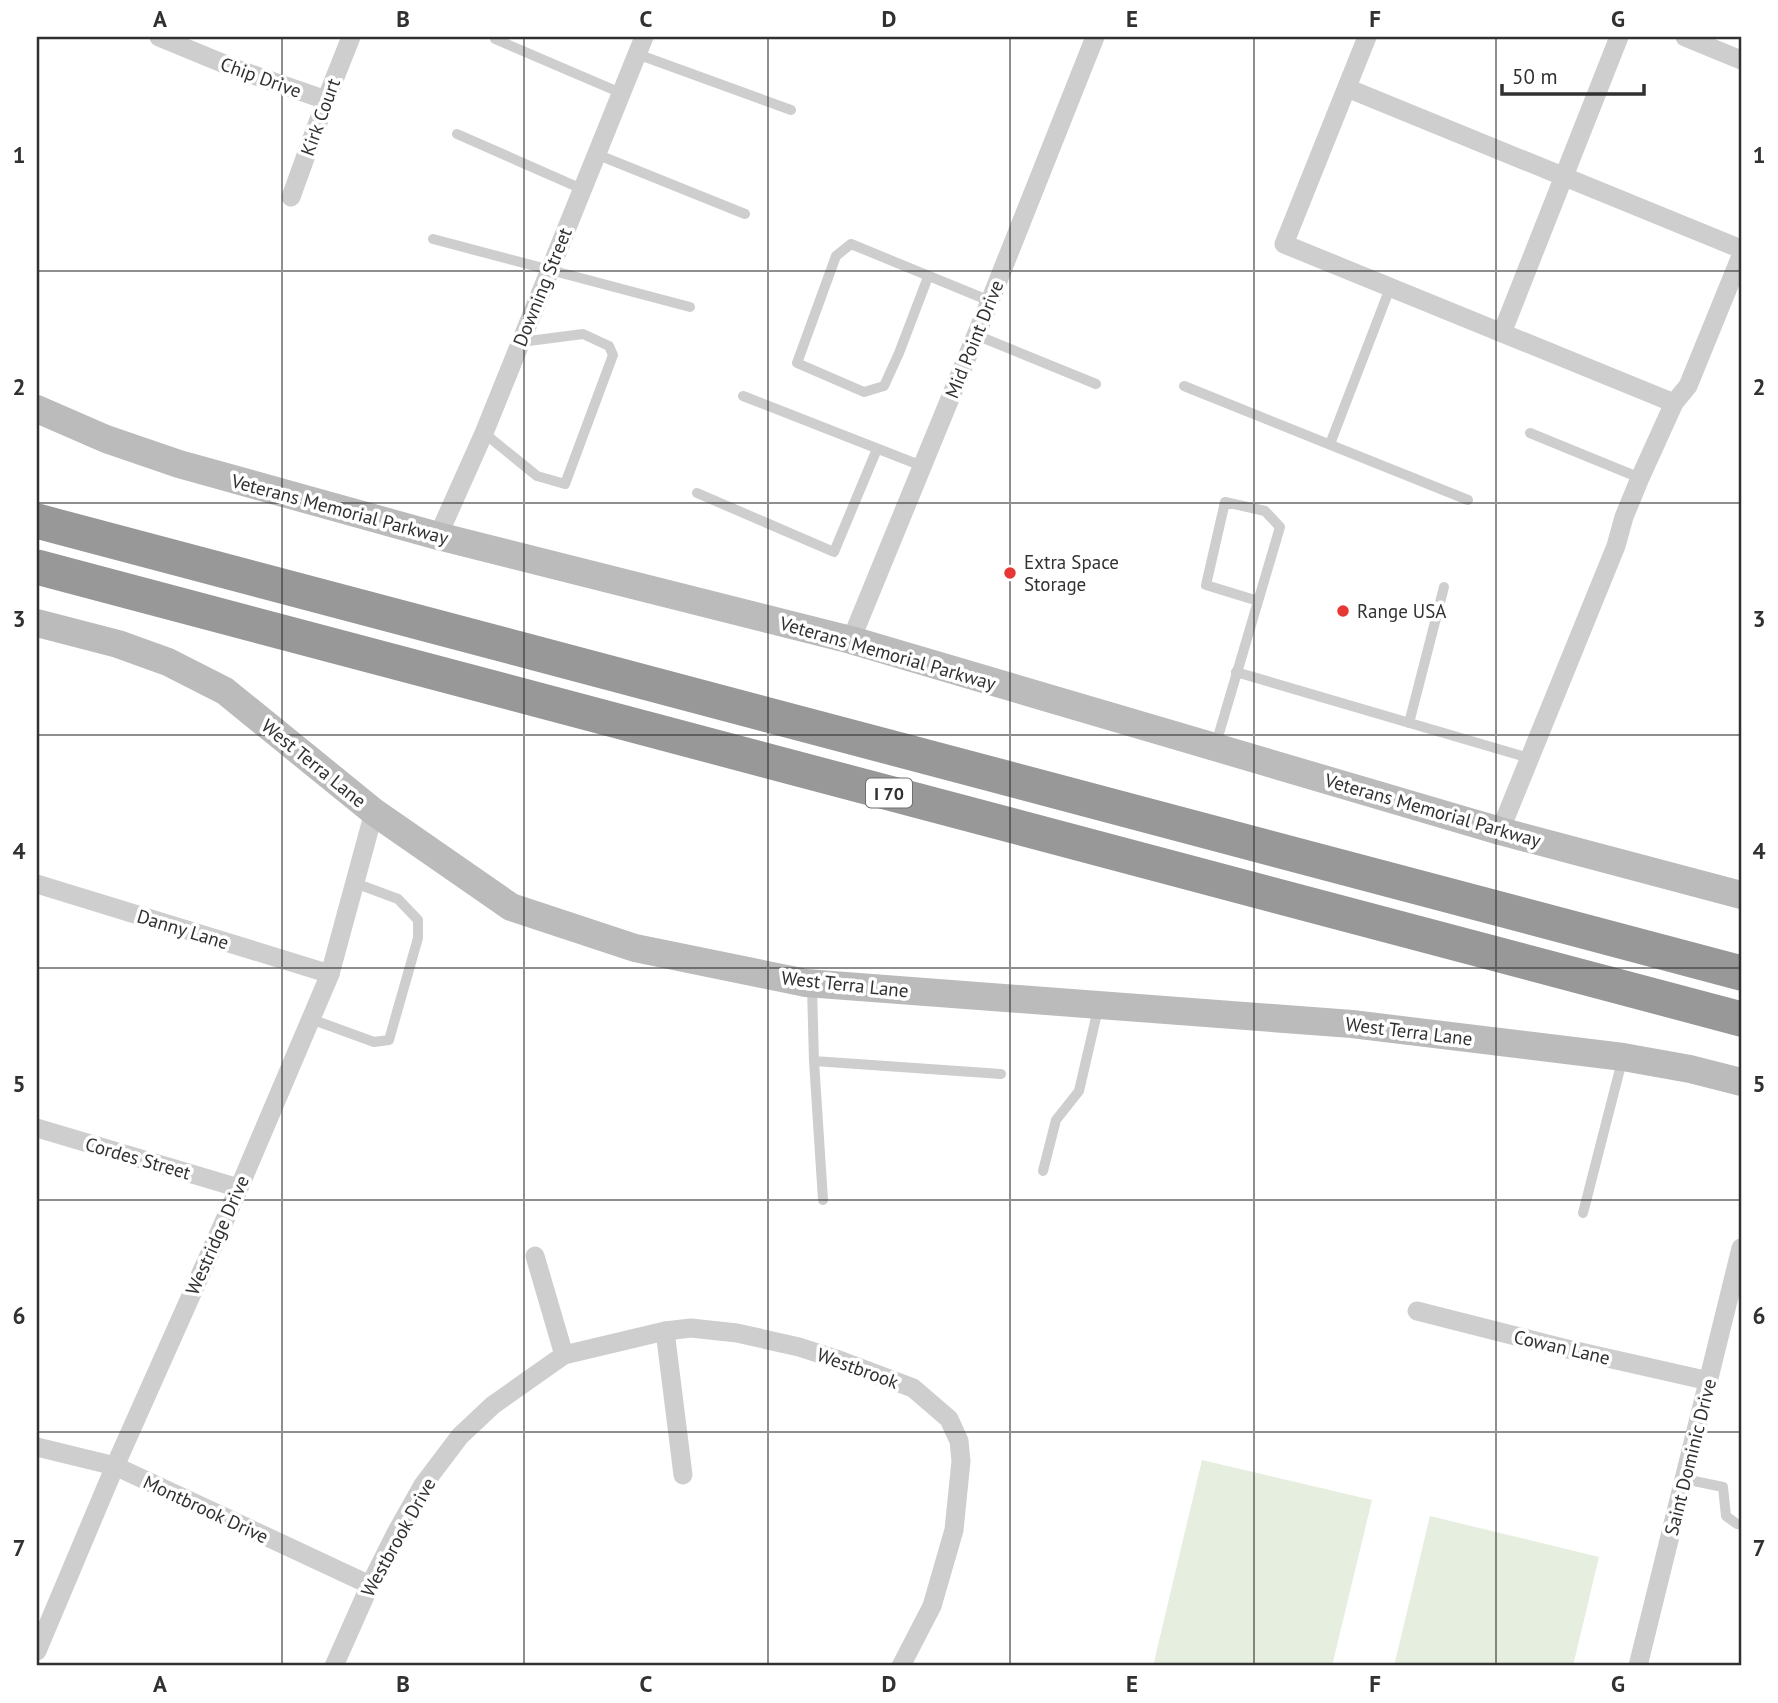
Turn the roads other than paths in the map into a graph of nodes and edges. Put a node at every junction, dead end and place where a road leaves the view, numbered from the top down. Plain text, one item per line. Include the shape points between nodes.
1 (159, 37) edge
2 (351, 37) edge
3 (1095, 37) edge
4 (1367, 37) edge
5 (1619, 37) edge
6 (1685, 37) edge
7 (495, 39) dead end
8 (640, 45) edge
9 (1741, 60) edge
10 (1347, 88) junction
11 (621, 93) junction
12 (326, 100) junction
13 (791, 110) dead end
14 (457, 134) dead end
15 (595, 154) junction
16 (1564, 177) junction
17 (582, 188) junction
18 (291, 197) dead end
19 (745, 214) dead end
20 (433, 239) dead end
21 (1741, 249) edge
22 (1741, 256) edge
23 (549, 269) junction
24 (928, 277) junction
25 (1390, 288) junction
26 (990, 301) junction
27 (690, 307) dead end
28 (1502, 333) junction
29 (976, 335) junction
30 (520, 342) junction
31 (1096, 384) dead end
32 (1184, 386) dead end
33 (743, 396) dead end
34 (1674, 403) junction
35 (37, 409) edge
36 (484, 433) junction
37 (1530, 433) dead end
38 (1330, 444) junction
39 (877, 449) junction
40 (922, 467) junction
41 (1640, 478) junction
42 (696, 493) dead end
43 (1468, 500) dead end
44 (37, 521) edge
45 (438, 536) junction
46 (37, 567) edge
47 (1444, 587) dead end
48 (1258, 601) junction
49 (37, 623) edge
50 (851, 640) junction
51 (1236, 672) junction
52 (1409, 723) junction
53 (1215, 747) junction
54 (1529, 758) junction
55 (374, 812) junction
56 (1500, 831) junction
57 (355, 883) junction
58 (37, 884) edge
59 (1741, 895) edge
60 (1741, 973) edge
61 (330, 974) junction
62 (811, 983) junction
63 (1099, 1005) junction
64 (311, 1019) junction
65 (1741, 1019) edge
66 (1623, 1057) junction
67 (814, 1061) junction
68 (1001, 1074) dead end
69 (1741, 1082) edge
70 (37, 1128) edge
71 (1043, 1171) dead end
72 (239, 1188) junction
73 (823, 1200) dead end
74 (1583, 1213) dead end
75 (1741, 1248) edge
76 (535, 1256) dead end
77 (1417, 1311) dead end
78 (665, 1331) junction
79 (564, 1355) junction
80 (1709, 1381) junction
81 (37, 1447) edge
82 (115, 1466) junction
83 (683, 1475) dead end
84 (1685, 1479) junction
85 (1741, 1525) edge
86 (370, 1585) junction
87 (37, 1651) edge
88 (334, 1666) edge
89 (901, 1666) edge
90 (1638, 1666) edge

1 - 12 street, Chip Drive via 239,71
2 - 12 street, Kirk Court
3 - 26 street, Mid Point Drive
4 - 10 street
5 - 16 street
6 - 9 street
7 - 11 lane
8 - 11 street, Downing Street
8 - 13 lane
10 - 16 street
10 - 25 street via 1284,244
11 - 15 street, Downing Street
12 - 18 street, Kirk Court
14 - 17 lane
15 - 17 street, Downing Street
15 - 19 lane
16 - 21 street
16 - 28 street
17 - 23 street, Downing Street
20 - 23 lane
22 - 34 street via 1688,386
23 - 27 lane
23 - 30 street, Downing Street
24 - 24 lane via 851,244 835,256 797,363 864,392 884,386
24 - 26 lane
25 - 28 street
25 - 38 lane
26 - 29 street, Mid Point Drive
28 - 34 street
29 - 31 lane
29 - 40 street, Mid Point Drive
30 - 36 street, Downing Street
30 - 36 lane via 583,334 609,346 613,355 565,484 537,476
32 - 38 lane
33 - 39 lane
34 - 41 street
35 - 45 street, Veterans Memorial Parkway via 179,464
36 - 45 street, Downing Street
37 - 41 lane
38 - 43 lane
39 - 40 lane
39 - 42 lane via 834,552
40 - 50 street, Mid Point Drive
41 - 54 street
44 - 60 highway, I 70
45 - 50 street, Veterans Memorial Parkway
46 - 65 highway, I 70
47 - 52 lane
48 - 48 lane via 1280,527 1265,511 1225,502 1206,585
48 - 51 lane
49 - 55 street, West Terra Lane via 118,643 225,691
50 - 53 street, Veterans Memorial Parkway
51 - 52 lane
51 - 53 lane
52 - 54 lane
53 - 56 street, Veterans Memorial Parkway
54 - 56 street
55 - 57 street, Westridge Drive
55 - 62 street, West Terra Lane via 511,906 635,948
56 - 59 street, Veterans Memorial Parkway
57 - 61 street, Westridge Drive
57 - 64 lane via 398,899 418,920 418,938 389,1040 374,1042
58 - 61 street, Danny Lane
61 - 64 street, Westridge Drive
62 - 63 street, West Terra Lane
62 - 67 lane
63 - 66 street, West Terra Lane via 1352,1024
63 - 71 lane via 1079,1091 1056,1120
64 - 72 street, Westridge Drive
66 - 69 street, West Terra Lane
66 - 74 lane
67 - 68 lane
67 - 73 lane
70 - 72 street, Cordes Street
72 - 82 street, Westridge Drive
75 - 80 street, Saint Dominic Drive
76 - 79 street
77 - 80 street, Cowan Lane
78 - 79 street, Westbrook Drive
78 - 83 street
78 - 89 street, Westbrook via 691,1328 737,1333 811,1351 913,1388 949,1419 959,1441 961,1461 954,1530 932,1606
79 - 86 street, Westbrook Drive via 493,1405 460,1436 423,1485
80 - 84 street, Saint Dominic Drive
81 - 82 street, Montbrook Drive
82 - 86 street, Montbrook Drive
82 - 87 street, Westridge Drive
84 - 85 lane via 1723,1487 1727,1516
84 - 90 street, Saint Dominic Drive
86 - 88 street, Westbrook Drive

